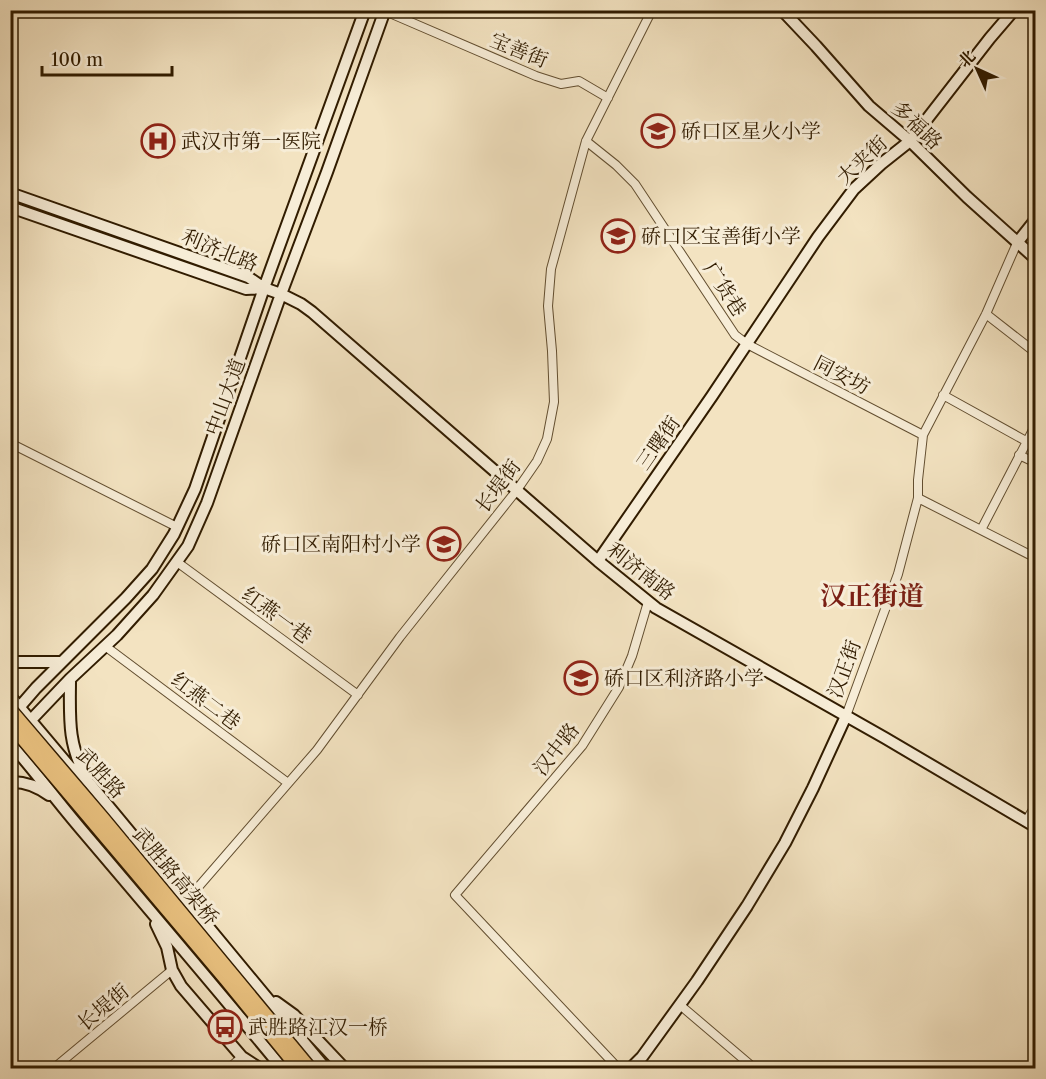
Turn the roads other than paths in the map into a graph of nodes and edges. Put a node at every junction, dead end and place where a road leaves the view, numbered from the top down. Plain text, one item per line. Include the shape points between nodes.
1 (385, 10) edge
2 (652, 10) edge
3 (782, 10) edge
4 (1014, 10) edge
5 (360, 12) edge
6 (608, 98) junction
7 (586, 141) junction
8 (910, 141) junction
9 (10, 194) edge
10 (10, 207) edge
11 (1035, 219) edge
12 (1017, 243) junction
13 (1035, 259) edge
14 (264, 288) junction
15 (281, 294) junction
16 (986, 314) junction
17 (747, 344) junction
18 (1035, 353) edge
19 (943, 395) junction
20 (1035, 423) edge
21 (923, 435) junction
22 (1026, 441) junction
23 (10, 443) edge
24 (1020, 455) junction
25 (1035, 463) edge
26 (517, 490) junction
27 (918, 498) junction
28 (177, 526) junction
29 (981, 531) junction
30 (1035, 558) edge
31 (598, 561) junction
32 (177, 562) junction
33 (648, 602) junction
34 (105, 646) junction
35 (10, 662) edge
36 (62, 662) junction
37 (70, 679) junction
38 (357, 695) junction
39 (10, 696) edge
40 (15, 708) edge
41 (846, 716) junction
42 (10, 718) edge
43 (31, 720) junction
44 (10, 724) edge
45 (10, 743) edge
46 (10, 782) edge
47 (288, 783) junction
48 (90, 784) junction
49 (56, 799) junction
50 (1035, 806) edge
51 (1031, 824) edge
52 (187, 900) junction
53 (148, 907) junction
54 (172, 970) junction
55 (264, 994) junction
56 (680, 1005) junction
57 (242, 1058) junction
58 (54, 1068) edge
59 (229, 1068) edge
60 (260, 1068) edge
61 (282, 1068) edge
62 (298, 1068) edge
63 (310, 1068) edge
64 (325, 1068) edge
65 (344, 1068) edge
66 (618, 1068) edge
67 (631, 1068) edge
68 (753, 1068) edge

1 - 6 street, 宝善街 via 537,76 561,84 579,81
1 - 15 main road, 中山大道
2 - 6 street, 长堤街
3 - 8 main road, 多福路 via 869,106
4 - 8 main road, 大夹街
5 - 14 main road, 中山大道
6 - 7 street, 长堤街
7 - 17 street, 广货巷 via 635,184 723,319
7 - 26 street, 长堤街 via 551,269 548,306 554,402 548,439
8 - 12 main road, 多福路
8 - 17 main road, 大夹街 via 854,189
9 - 14 main road, 利济北路 via 248,277
10 - 14 main road, 利济北路 via 246,289
11 - 12 main road, 汉正街
12 - 13 main road, 多福路
12 - 16 street, 汉正街
14 - 15 main road, 利济南路
14 - 28 main road, 中山大道 via 195,489
15 - 26 main road, 利济南路 via 312,312
15 - 32 main road, 中山大道 via 207,503
16 - 18 street
16 - 19 street, 汉正街
17 - 21 street, 同安坊
17 - 31 main road, 三曙街
19 - 21 street, 汉正街
19 - 22 street
20 - 22 street
21 - 27 street, 汉正街
22 - 24 street
23 - 28 street
24 - 25 street
24 - 29 street
26 - 31 main road, 利济南路
26 - 38 street, 长堤街
27 - 29 street
27 - 41 street, 汉正街 via 898,574
28 - 36 main road, 中山大道 via 152,568
29 - 30 street
31 - 33 main road, 利济南路
32 - 34 main road, 中山大道 via 153,596
32 - 38 street, 红燕一巷
33 - 41 main road, 利济南路
33 - 66 street, 汉中路 via 619,687 582,746 455,895
34 - 37 main road, 中山大道
34 - 47 street, 红燕二巷
35 - 36 main road
36 - 40 main road, 中山大道
37 - 43 main road, 中山大道
37 - 48 main road via 70,734 77,762
38 - 47 street, 长堤街
39 - 40 main road, 武胜路
40 - 42 main road, 中山大道
40 - 43 main road, 武胜路
40 - 63 main road, 武胜路高架桥, bridge
41 - 51 main road, 利济南路
41 - 56 main road, 汉正街 via 785,843
43 - 45 main road, 中山大道
43 - 48 main road, 武胜路 via 69,766
44 - 62 main road, 武胜路高架桥, bridge
45 - 49 main road
46 - 49 main road via 28,784
47 - 52 street, 长堤街
48 - 52 main road, 武胜路
49 - 53 main road
50 - 51 street
52 - 55 main road, 武胜路
53 - 54 main road
53 - 61 main road
54 - 57 main road
54 - 58 street, 长堤街
55 - 64 main road, 武胜路
55 - 65 main road via 294,1015
56 - 67 main road, 汉正街
56 - 68 street
57 - 59 street
57 - 60 main road

